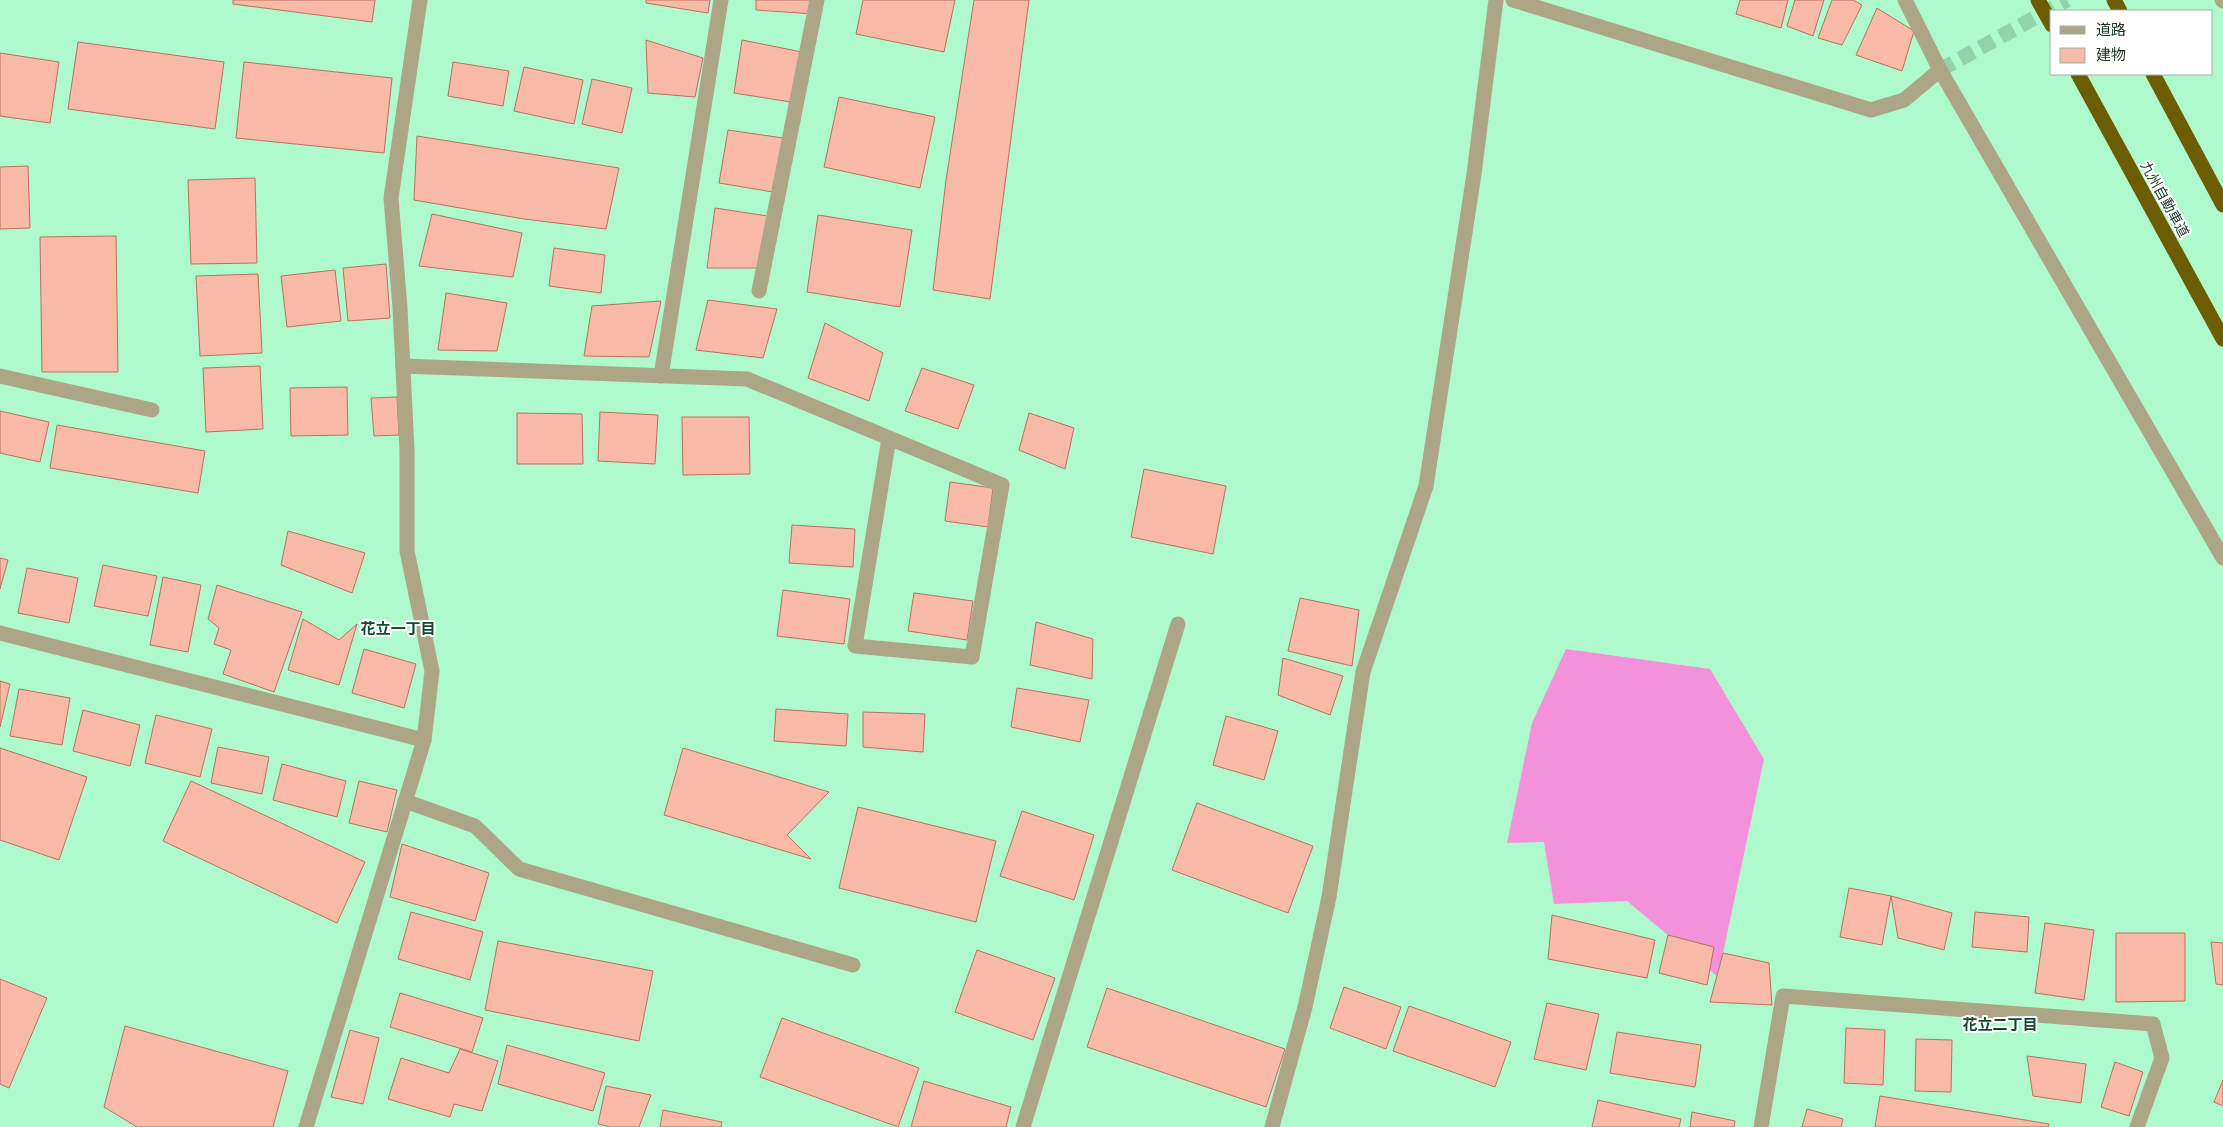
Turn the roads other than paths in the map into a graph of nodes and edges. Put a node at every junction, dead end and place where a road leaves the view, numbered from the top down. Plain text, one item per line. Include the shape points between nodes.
1 (420, 0) edge
2 (721, 0) edge
3 (817, 0) edge
4 (1496, 0) edge
5 (1513, 0) edge
6 (1904, 0) edge
7 (2038, 0) edge
8 (2050, 21) edge
9 (1940, 70) junction
10 (2079, 75) edge
11 (2154, 75) edge
12 (2223, 205) edge
13 (759, 291) dead end
14 (2223, 339) edge
15 (403, 366) junction
16 (0, 376) edge
17 (661, 376) junction
18 (152, 410) dead end
19 (889, 438) junction
20 (2223, 558) edge
21 (1178, 624) dead end
22 (0, 633) edge
23 (424, 740) junction
24 (405, 801) junction
25 (853, 966) dead end
26 (306, 1127) edge
27 (1023, 1127) edge
28 (1272, 1127) edge
29 (1761, 1127) edge
30 (2137, 1127) edge

1 - 15 street via 391,198
2 - 17 street
3 - 13 street
4 - 28 street via 1474,174 1426,486 1363,672 1329,897 1305,1007
5 - 9 street via 1871,110 1904,100
6 - 9 street
7 - 8 highway
9 - 20 street
10 - 14 highway, 九州自動車道
11 - 12 highway
15 - 17 street
15 - 23 street via 407,450 406,551 432,671
16 - 18 street
17 - 19 street via 747,379
19 - 19 street via 1002,485 972,658 855,646
21 - 27 street
22 - 23 street
23 - 24 street
24 - 25 street via 475,826 519,870
24 - 26 street
29 - 30 street via 1783,996 2153,1024 2162,1058

